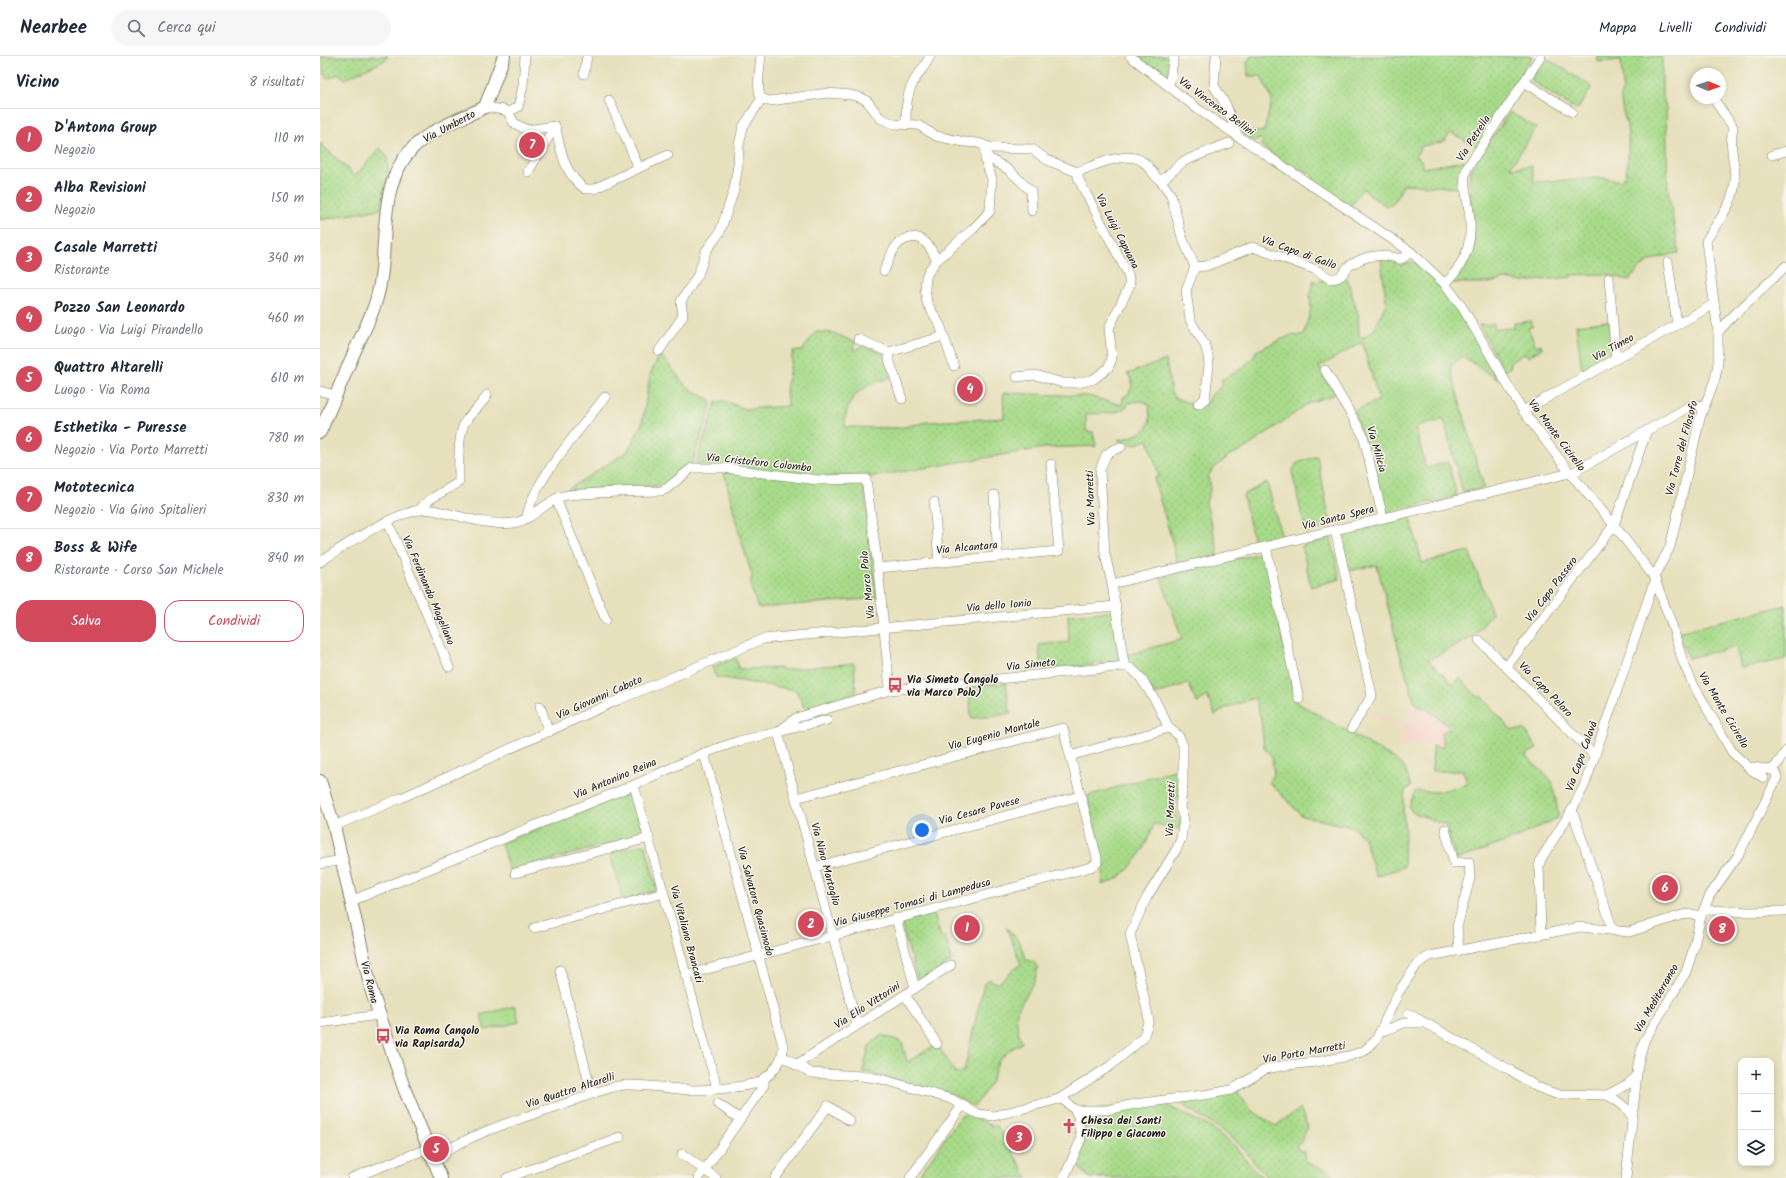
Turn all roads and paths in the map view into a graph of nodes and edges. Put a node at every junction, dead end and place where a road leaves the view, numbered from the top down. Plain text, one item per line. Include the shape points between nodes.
1 (504, 56) edge
2 (525, 56) edge
3 (587, 56) edge
4 (761, 56) edge
5 (930, 56) edge
6 (1130, 56) edge
7 (1174, 56) edge
8 (1216, 56) edge
9 (1541, 56) edge
10 (584, 74) dead end
11 (1524, 82) junction
12 (1169, 86) junction
13 (762, 98) junction
14 (609, 100) dead end
15 (1718, 104) edge
16 (485, 107) junction
17 (508, 112) junction
18 (1572, 112) dead end
19 (906, 124) junction
20 (555, 126) junction
21 (1238, 137) junction
22 (1229, 142) dead end
23 (985, 149) junction
24 (1786, 151) edge
25 (668, 155) dead end
26 (1772, 155) dead end
27 (639, 168) junction
28 (528, 172) dead end
29 (1077, 172) junction
30 (1291, 172) joint
31 (1161, 181) junction
32 (1032, 211) dead end
33 (1411, 252) junction
34 (937, 260) junction
35 (1668, 262) dead end
36 (1786, 266) edge
37 (1195, 267) junction
38 (884, 271) dead end
39 (1609, 278) dead end
40 (1445, 284) junction
41 (1714, 304) junction
42 (1677, 325) junction
43 (1718, 332) junction
44 (944, 336) junction
45 (858, 339) dead end
46 (659, 351) dead end
47 (889, 352) junction
48 (1616, 359) junction
49 (954, 366) dead end
50 (1325, 370) dead end
51 (1017, 377) dead end
52 (320, 391) edge
53 (335, 395) junction
54 (487, 395) dead end
55 (605, 396) dead end
56 (902, 399) dead end
57 (1198, 404) dead end
58 (1704, 406) junction
59 (1523, 411) junction
60 (1646, 430) junction
61 (320, 432) edge
62 (1626, 442) junction
63 (1121, 447) dead end
64 (1640, 450) junction
65 (1051, 464) dead end
66 (1570, 473) junction
67 (866, 478) joint
68 (994, 495) dead end
69 (556, 499) junction
70 (934, 502) dead end
71 (419, 510) junction
72 (527, 517) junction
73 (1383, 518) junction
74 (388, 522) junction
75 (1614, 525) junction
76 (1335, 530) junction
77 (1266, 547) junction
78 (998, 557) junction
79 (320, 562) edge
80 (939, 562) junction
81 (878, 568) junction
82 (1655, 580) junction
83 (1112, 584) junction
84 (1116, 606) junction
85 (606, 620) dead end
86 (884, 627) junction
87 (1479, 640) dead end
88 (1125, 666) junction
89 (1507, 666) junction
90 (449, 667) dead end
91 (890, 690) junction
92 (1299, 699) dead end
93 (540, 706) dead end
94 (827, 720) dead end
95 (1169, 728) junction
96 (1352, 728) dead end
97 (549, 732) junction
98 (778, 732) junction
99 (1786, 751) edge
100 (704, 753) junction
101 (1070, 756) junction
102 (1595, 756) junction
103 (1786, 757) edge
104 (1767, 775) junction
105 (1776, 779) junction
106 (320, 780) edge
107 (634, 785) junction
108 (1080, 796) junction
109 (796, 798) junction
110 (1765, 800) junction
111 (1572, 810) junction
112 (334, 826) junction
113 (1445, 829) dead end
114 (649, 838) junction
115 (342, 860) junction
116 (1097, 863) joint
117 (320, 864) edge
118 (814, 867) junction
119 (514, 873) dead end
120 (664, 893) junction
121 (351, 901) junction
122 (1786, 911) edge
123 (1703, 912) junction
124 (896, 918) junction
125 (534, 928) dead end
126 (1613, 930) junction
127 (833, 935) junction
128 (1541, 935) junction
129 (1459, 950) junction
130 (758, 956) junction
131 (951, 965) dead end
132 (560, 970) dead end
133 (685, 975) junction
134 (915, 988) junction
135 (904, 995) junction
136 (1409, 1014) dead end
137 (379, 1015) junction
138 (320, 1023) edge
139 (1424, 1023) junction
140 (857, 1025) junction
141 (1380, 1032) junction
142 (937, 1044) dead end
143 (782, 1056) junction
144 (796, 1065) junction
145 (1636, 1077) junction
146 (764, 1078) junction
147 (717, 1088) junction
148 (592, 1094) junction
149 (1607, 1095) junction
150 (1059, 1099) junction
151 (718, 1104) dead end
152 (962, 1106) junction
153 (1075, 1110) junction
154 (1632, 1117) junction
155 (740, 1119) junction
156 (850, 1120) dead end
157 (620, 1137) dead end
158 (431, 1154) junction
159 (682, 1154) dead end
160 (704, 1170) junction
161 (352, 1178) edge
162 (441, 1178) edge
163 (507, 1178) edge
164 (698, 1178) edge
165 (716, 1178) edge
166 (775, 1178) edge
167 (910, 1178) edge
168 (1064, 1178) edge
169 (1626, 1178) edge

1 - 16 main road, Via Umberto
2 - 17 street via 523,86 518,107
3 - 10 street
4 - 13 street via 759,90
5 - 19 street via 909,92 906,102
6 - 12 street, Via Vincenzo Bellini
7 - 12 street
8 - 21 street via 1214,86 1226,105
9 - 11 street, Via Petrella
11 - 18 street
11 - 40 street, Via Petrella via 1467,168 1464,182 1471,230 1468,252 1455,274
12 - 21 street, Via Vincenzo Bellini
13 - 19 street via 770,101 828,93 850,95 868,102 880,118 894,124
13 - 46 street via 743,127 734,190 720,232 706,251 698,275 681,301 683,316
14 - 27 street
15 - 41 street, Via Torre del Filosofo via 1733,127 1730,139 1735,177 1734,193 1729,206 1706,241
16 - 17 street
16 - 53 main road, Via Umberto via 419,142 395,173 389,194 382,274 376,300
17 - 20 street via 514,124 527,130
19 - 23 street via 923,127 936,136 978,143
20 - 27 street via 564,164 576,182 586,189 594,189
20 - 28 street
21 - 30 street, Via Vincenzo Bellini
22 - 31 street via 1184,161
23 - 29 street via 1032,149 1047,160
23 - 32 street via 989,158 1009,170 1031,192
23 - 34 street via 985,160 992,179 990,211 974,229
24 - 26 street
25 - 27 street
29 - 31 street via 1130,157 1142,160
29 - 51 street, Via Luigi Capuana via 1128,274 1129,289 1109,328 1112,359 1108,368 1094,379 1077,383 1063,383 1036,375
30 - 33 street, Via Monte Cicirello
31 - 37 street via 1171,195 1182,237
33 - 37 street, Via Capo di Gallo via 1401,259 1382,254 1368,256 1348,266 1345,273 1335,279 1253,248 1206,266
33 - 40 street, Via Monte Cicirello
34 - 38 street via 926,242 912,237 896,246
34 - 44 street via 926,277 925,297
35 - 42 street
36 - 43 street
37 - 57 street via 1186,290 1190,320 1205,345 1209,365 1205,399
39 - 48 street
40 - 59 street, Via Monte Cicirello via 1461,305
41 - 42 street, Via Timeo
41 - 43 street, Via Torre del Filosofo
42 - 48 street, Via Timeo
43 - 58 street, Via Torre del Filosofo via 1715,380
44 - 47 street
44 - 49 street
45 - 47 street
47 - 56 street
48 - 59 street, Via Timeo
50 - 73 street, Via Milicia via 1363,435
52 - 53 street
53 - 61 main road, Via Umberto
54 - 71 street via 463,426 459,482 429,500
55 - 72 street via 542,481 530,503
58 - 60 street, Via Santa Spera via 1692,404
58 - 82 street, Via Torre del Filosofo via 1671,544
59 - 66 street, Via Monte Cicirello
60 - 62 street, Via Santa Spera
60 - 64 street, Via Capo Passero
62 - 64 street
62 - 66 street, Via Santa Spera
63 - 83 street, Via Marretti via 1106,456 1100,470 1105,554
64 - 75 street, Via Capo Passero
65 - 78 street, Via Alcantara via 1059,551
66 - 73 street, Via Santa Spera
66 - 75 street, Via Monte Cicirello
67 - 69 street, Via Cristoforo Colombo via 818,480 724,468 692,468 661,491 615,491 561,496
67 - 81 street, Via Marco Polo
68 - 78 street
69 - 72 street, Via Cristoforo Colombo
69 - 85 street
70 - 80 street
71 - 72 street, Via Cristoforo Colombo via 500,523 513,523
71 - 74 street, Via Cristoforo Colombo
73 - 76 street, Via Santa Spera
74 - 79 street, Via Cristoforo Colombo via 354,539
74 - 90 street, Via Ferdinando Magellano
75 - 82 street, Via Monte Cicirello
75 - 89 street, Via Capo Passero
76 - 77 street, Via Santa Spera
76 - 96 street via 1372,695
77 - 83 street, Via Santa Spera
77 - 92 street
78 - 80 street, Via Alcantara
80 - 81 street, Via Alcantara
81 - 86 street, Via Marco Polo
82 - 102 street, Via Capo Calavà
82 - 104 street, Via Monte Cicirello via 1683,662 1732,752 1744,763
83 - 84 street, Via Marretti
84 - 86 street, Via dello Ionio
84 - 88 street, Via Marretti
86 - 91 street, Via Marco Polo
86 - 97 street, Via Giovanni Caboto via 763,639
87 - 89 street, Via Capo Peloro
88 - 91 street, Via Simeto
88 - 95 street, Via Marretti via 1140,677
89 - 102 street, Via Capo Peloro
91 - 98 street, Via Antonino Reina via 796,718
93 - 97 street
94 - 98 street
95 - 101 street
95 - 150 street, Via Marretti via 1178,735 1183,745 1180,808 1184,819 1181,839 1147,898 1130,934 1149,1020 1143,1038 1110,1066
97 - 112 street, Via Giovanni Caboto
98 - 100 street, Via Antonino Reina
98 - 109 street, Via Nino Martoglio
99 - 104 street
100 - 107 street, Via Antonino Reina
100 - 130 street, Via Salvatore Quasimodo
101 - 108 street, Via Eugenio Montale
101 - 109 street, Via Eugenio Montale via 1063,728
102 - 111 street, Via Capo Calavà
103 - 105 street, Via Mediterraneo
104 - 105 street via 1776,773
104 - 110 street
105 - 110 street, Via Mediterraneo
106 - 112 main road, Via Roma
107 - 114 street, Via Vitaliano Brancati
107 - 121 street, Via Antonino Reina
108 - 116 street, Via Eugenio Montale
108 - 118 street, Via Cesare Pavese
109 - 118 street, Via Nino Martoglio
110 - 123 street, Via Mediterraneo via 1740,854 1710,895
111 - 126 street
111 - 128 street, Via Capo Calavà via 1539,866
112 - 115 main road, Via Roma
113 - 129 street via 1454,863 1469,862 1470,878 1457,927
114 - 119 street
114 - 120 street, Via Vitaliano Brancati
115 - 117 street
115 - 121 main road, Via Roma
116 - 124 street, Via Giuseppe Tomasi di Lampedusa via 1091,867
118 - 127 street, Via Nino Martoglio
120 - 125 street
120 - 133 street, Via Vitaliano Brancati
121 - 137 main road, Via Roma via 370,989
122 - 123 street, Via Porto Marretti
123 - 126 street, Via Porto Marretti via 1682,915 1634,931
123 - 145 street, Via Mediterraneo via 1688,968 1644,1041
124 - 127 street, Via Giuseppe Tomasi di Lampedusa
124 - 134 street
126 - 128 street, Via Porto Marretti via 1580,927
127 - 130 street, Via Giuseppe Tomasi di Lampedusa
127 - 140 street, Via Nino Martoglio
128 - 129 street, Via Porto Marretti
129 - 141 street, Via Porto Marretti via 1430,956 1418,963 1398,993
130 - 133 street, Via Giuseppe Tomasi di Lampedusa
130 - 143 street, Via Salvatore Quasimodo via 783,1046
131 - 134 street, Via Elio Vittorini
132 - 148 street
133 - 147 street, Via Vitaliano Brancati
134 - 135 street, Via Elio Vittorini
135 - 140 street, Via Elio Vittorini
135 - 142 street
136 - 139 street
137 - 138 street
137 - 158 main road, Via Roma via 404,1088
139 - 141 street via 1404,1023
139 - 149 street via 1546,1091 1571,1095
140 - 144 street, Via Elio Vittorini
141 - 153 street, Via Porto Marretti via 1376,1040 1364,1051 1316,1062 1266,1068 1231,1090 1107,1110
143 - 144 street, Via Marretti
143 - 146 street, Via Quattro Altarelli
144 - 152 street, Via Marretti via 810,1073 881,1079 951,1099
145 - 149 street
145 - 154 street, Via Mediterraneo
146 - 147 street, Via Quattro Altarelli via 753,1084
146 - 155 street via 764,1085
147 - 148 street, Via Quattro Altarelli via 693,1090 624,1085
148 - 158 street, Via Quattro Altarelli via 510,1122 447,1150
149 - 154 street via 1628,1109
150 - 152 street, Via Marretti via 994,1116 978,1114
150 - 153 street
151 - 155 street
152 - 167 street
153 - 168 street via 1081,1139
154 - 169 street, Via Mediterraneo
155 - 160 street
156 - 166 street via 828,1106
157 - 163 street
158 - 161 street, Via Quattro Altarelli
158 - 162 main road, Via Roma
159 - 160 street
160 - 164 street
160 - 165 street

